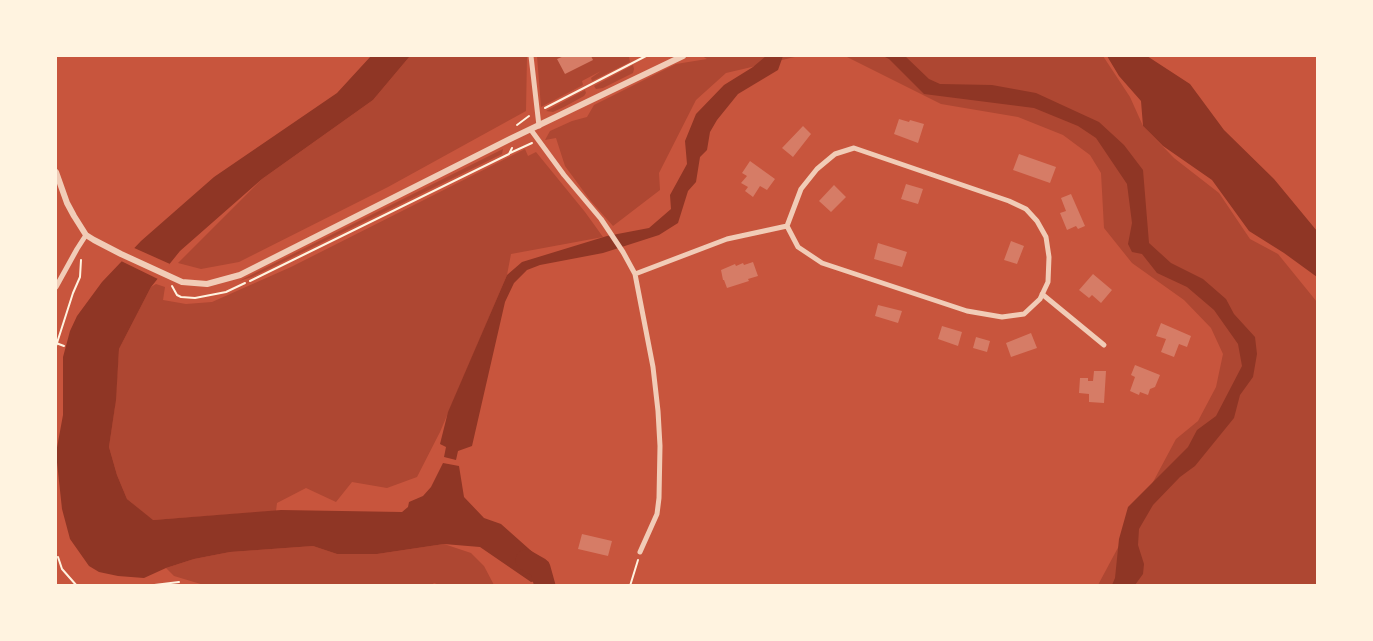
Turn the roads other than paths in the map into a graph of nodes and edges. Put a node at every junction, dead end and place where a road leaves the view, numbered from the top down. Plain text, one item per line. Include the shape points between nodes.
1 (531, 56) edge
2 (683, 56) edge
3 (538, 126) junction
4 (531, 130) junction
5 (56, 172) edge
6 (788, 226) junction
7 (86, 235) junction
8 (634, 274) junction
9 (56, 286) edge
10 (1042, 294) junction
11 (1104, 345) dead end
12 (640, 552) road end

1 - 3 street
2 - 3 street
3 - 4 street
4 - 7 street via 240,275 207,284 182,282
4 - 8 street via 601,219
5 - 7 street via 67,203
6 - 8 street via 728,239
6 - 10 street via 798,247 822,264 967,311 1002,317 1024,314
6 - 10 street via 801,189 835,154 854,148 1026,209 1046,237 1048,282
7 - 9 street
8 - 12 street via 653,367 660,446 657,514
10 - 11 street

